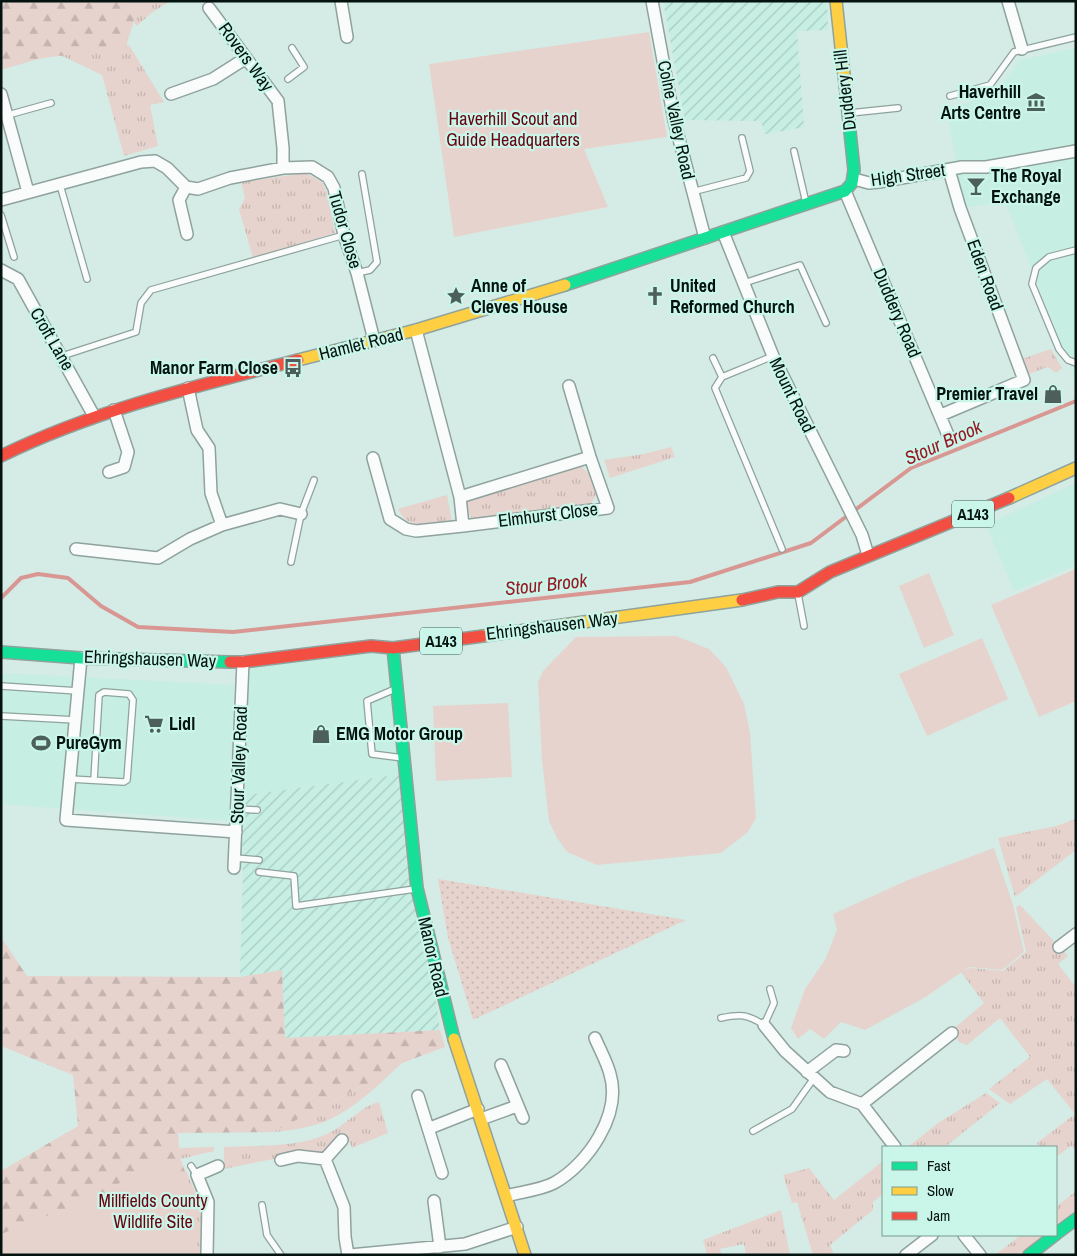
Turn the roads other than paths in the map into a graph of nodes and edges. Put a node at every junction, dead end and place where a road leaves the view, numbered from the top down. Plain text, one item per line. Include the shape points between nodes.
1 (341, 1) edge
2 (652, 1) edge
3 (836, 1) edge
4 (1008, 1) edge
5 (209, 8) dead end
6 (347, 37) dead end
7 (1076, 37) edge
8 (292, 48) dead end
9 (1022, 49) junction
10 (246, 58) junction
11 (288, 79) dead end
12 (1, 94) edge
13 (171, 94) dead end
14 (950, 96) dead end
15 (51, 103) dead end
16 (898, 108) dead end
17 (848, 114) junction
18 (8, 115) junction
19 (742, 138) dead end
20 (794, 151) dead end
21 (1076, 151) edge
22 (283, 168) junction
23 (949, 170) junction
24 (362, 174) dead end
25 (854, 179) junction
26 (60, 185) junction
27 (186, 186) junction
28 (845, 191) junction
29 (28, 192) junction
30 (692, 192) junction
31 (1, 200) edge
32 (807, 205) junction
33 (1, 215) edge
34 (723, 232) junction
35 (187, 234) dead end
36 (344, 235) junction
37 (705, 238) junction
38 (1076, 250) edge
39 (14, 257) dead end
40 (1, 270) edge
41 (357, 273) junction
42 (87, 279) dead end
43 (744, 283) junction
44 (826, 323) dead end
45 (416, 330) junction
46 (374, 340) junction
47 (62, 356) junction
48 (773, 356) junction
49 (713, 358) dead end
50 (1076, 362) edge
51 (722, 377) junction
52 (568, 386) dead end
53 (188, 388) junction
54 (114, 410) junction
55 (941, 415) junction
56 (94, 416) junction
57 (948, 435) dead end
58 (3, 452) edge
59 (590, 457) junction
60 (373, 458) dead end
61 (1076, 468) edge
62 (110, 472) dead end
63 (314, 480) dead end
64 (460, 497) junction
65 (301, 514) junction
66 (222, 526) junction
67 (463, 526) junction
68 (76, 549) dead end
69 (782, 549) dead end
70 (868, 555) junction
71 (291, 562) dead end
72 (798, 592) junction
73 (804, 626) dead end
74 (393, 648) junction
75 (1, 652) edge
76 (82, 658) junction
77 (244, 662) junction
78 (1, 686) edge
79 (397, 688) junction
80 (78, 691) junction
81 (1, 716) edge
82 (76, 720) junction
83 (403, 758) junction
84 (70, 778) junction
85 (94, 780) junction
86 (237, 809) junction
87 (256, 810) dead end
88 (236, 832) junction
89 (258, 860) dead end
90 (235, 863) joint
91 (259, 872) dead end
92 (417, 888) junction
93 (1076, 934) edge
94 (1059, 946) dead end
95 (770, 989) dead end
96 (720, 1018) dead end
97 (764, 1024) junction
98 (952, 1033) dead end
99 (595, 1038) dead end
100 (844, 1051) dead end
101 (501, 1065) dead end
102 (810, 1075) junction
103 (418, 1096) dead end
104 (862, 1104) junction
105 (517, 1106) junction
106 (480, 1114) junction
107 (523, 1118) dead end
108 (430, 1128) junction
109 (753, 1131) dead end
110 (342, 1140) dead end
111 (895, 1146) edge
112 (325, 1159) junction
113 (281, 1160) dead end
114 (218, 1166) dead end
115 (442, 1173) dead end
116 (506, 1196) junction
117 (434, 1202) dead end
118 (262, 1205) dead end
119 (1076, 1218) edge
120 (516, 1228) junction
121 (1057, 1232) edge
122 (931, 1236) edge
123 (965, 1236) edge
124 (1053, 1236) edge
125 (440, 1247) junction
126 (467, 1249) edge
127 (208, 1255) edge
128 (281, 1255) edge
129 (349, 1255) edge
130 (525, 1255) edge
131 (906, 1255) edge
132 (980, 1255) edge
133 (1029, 1255) edge

1 - 6 street
2 - 30 street, Colne Valley Road via 674,120
3 - 17 street, Duddery Hill
4 - 9 street
5 - 10 street, Rovers Way
7 - 9 lane
8 - 11 lane via 304,67
9 - 14 lane via 1014,52 990,85
10 - 13 street via 213,80
10 - 22 street, Rovers Way via 273,89 278,101
12 - 18 street
15 - 18 lane
16 - 17 lane
17 - 25 street, Duddery Hill
18 - 29 street
19 - 30 lane via 750,171 746,178
20 - 32 lane
21 - 23 street, High Street via 986,167
22 - 27 street, Tudor Close via 198,188
22 - 36 street, Tudor Close via 312,166 328,177 334,188
23 - 25 street, High Street via 869,183
23 - 55 street, Eden Road via 1024,380
24 - 41 lane via 377,262 370,270
25 - 28 street, High Street
26 - 27 street via 140,162 155,161
26 - 29 street
26 - 42 lane
27 - 35 street via 179,200
28 - 32 street
28 - 55 street, Duddery Road
29 - 31 street
30 - 37 street, Colne Valley Road
32 - 34 street
33 - 39 lane
34 - 37 street, Hamlet Road
34 - 43 street, Mount Road
36 - 41 street, Tudor Close
36 - 47 lane via 151,290 142,303 136,332
37 - 45 street, Hamlet Road via 612,271
38 - 50 lane via 1049,257 1036,268 1032,284 1059,349 1068,360
40 - 47 street, Croft Lane via 18,280
41 - 46 street, Tudor Close
43 - 44 lane via 800,265
43 - 48 street, Mount Road
45 - 46 street, Hamlet Road
45 - 64 street
46 - 53 street, Hamlet Road
47 - 56 street, Croft Lane
48 - 51 lane
48 - 70 street, Mount Road via 860,530
49 - 51 lane
51 - 69 lane via 715,388
52 - 59 street, Elmhurst Close
53 - 54 street, Hamlet Road
53 - 66 street via 197,430 209,448 212,493
54 - 56 street, Hamlet Road
54 - 62 street via 128,452 124,467
55 - 57 street, Duddery Road
56 - 58 street, Hamlet Road
59 - 64 street, Elmhurst Close
59 - 67 street, Elmhurst Close via 608,508
60 - 67 street, Elmhurst Close via 390,519 416,531
61 - 70 street, Ehringshausen Way / A143 via 978,512
63 - 65 lane
64 - 67 street
65 - 66 street via 280,509
65 - 71 lane
66 - 68 street via 158,558
70 - 72 street, Ehringshausen Way / A143 via 830,572
72 - 73 lane
72 - 74 street, Ehringshausen Way / A143 via 778,592 729,604
74 - 77 street, Ehringshausen Way / A143 via 371,646
74 - 79 street, Manor Road
75 - 76 street, Ehringshausen Way / A143
76 - 77 street, Ehringshausen Way / A143
76 - 80 street
77 - 86 street, Stour Valley Road
78 - 80 lane
79 - 83 street, Manor Road
79 - 83 lane via 367,701 372,754
80 - 82 street
81 - 82 lane
82 - 84 street
83 - 92 street, Manor Road
84 - 85 lane
84 - 88 street via 66,820
85 - 85 lane via 124,782 128,777 133,700 129,694 104,692 99,695
86 - 87 lane
86 - 88 street, Stour Valley Road
88 - 90 street, Stour Valley Road
89 - 90 lane
91 - 92 lane via 294,876 296,906
92 - 106 street, Manor Road via 448,1022
93 - 94 street
95 - 97 lane via 774,1003
96 - 97 lane via 750,1016
97 - 102 street
98 - 104 street
99 - 116 street via 611,1074 613,1092 598,1141 587,1155 554,1183
100 - 102 street via 836,1050
101 - 105 street
102 - 104 street via 830,1092
102 - 109 lane via 792,1109
103 - 108 street
104 - 111 street
105 - 106 street
105 - 107 street
106 - 108 street
106 - 116 street, Manor Road
108 - 115 street
110 - 112 street
112 - 113 street via 298,1156
112 - 129 street via 344,1207
114 - 127 street via 194,1171 208,1202
116 - 120 street, Manor Road
117 - 125 street
118 - 128 lane via 267,1235
119 - 121 street
120 - 126 street
120 - 130 street, Manor Road
122 - 131 street
123 - 132 street
124 - 133 street
125 - 126 street
125 - 129 street

